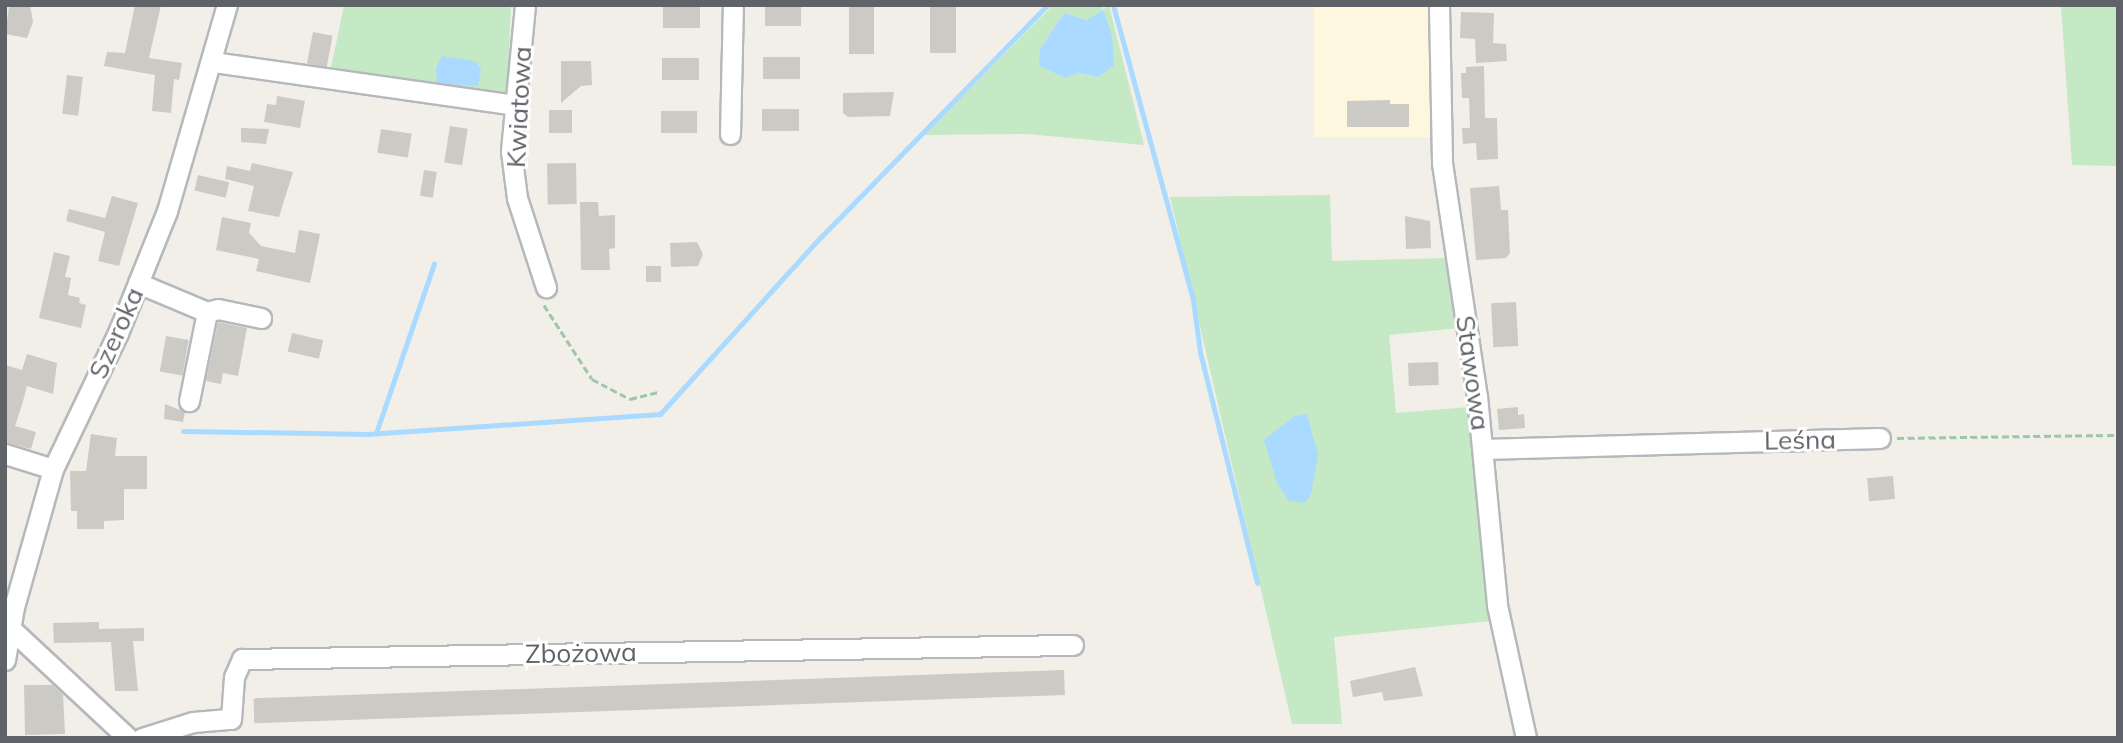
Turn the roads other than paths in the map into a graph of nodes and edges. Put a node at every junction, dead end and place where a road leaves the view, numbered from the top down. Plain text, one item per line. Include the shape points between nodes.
1 (227, 5) edge
2 (525, 5) edge
3 (733, 5) edge
4 (1439, 5) edge
5 (213, 62) junction
6 (513, 105) junction
7 (730, 134) dead end
8 (138, 283) junction
9 (546, 287) road end
10 (207, 312) junction
11 (261, 318) dead end
12 (189, 401) dead end
13 (1880, 438) road end
14 (1483, 449) junction
15 (5, 454) edge
16 (53, 469) junction
17 (10, 628) junction
18 (1073, 645) dead end
19 (5, 660) edge
20 (128, 738) edge
21 (142, 738) edge
22 (1526, 738) edge

1 - 5 street, Szeroka
2 - 6 street, Kwiatowa
3 - 7 street
4 - 14 street, Stawowa via 1442,163
5 - 6 street
5 - 8 street, Szeroka via 183,170
6 - 9 street, Kwiatowa via 511,150 517,198
8 - 10 street
8 - 16 street, Szeroka
10 - 11 street via 218,309
10 - 12 street
13 - 14 street, Leśna
14 - 22 street, Stawowa via 1497,605
15 - 16 street
16 - 17 street, Szeroka
17 - 19 street, Szeroka
17 - 20 street
18 - 21 street, Zbożowa via 242,659 233,677 231,719 193,722

